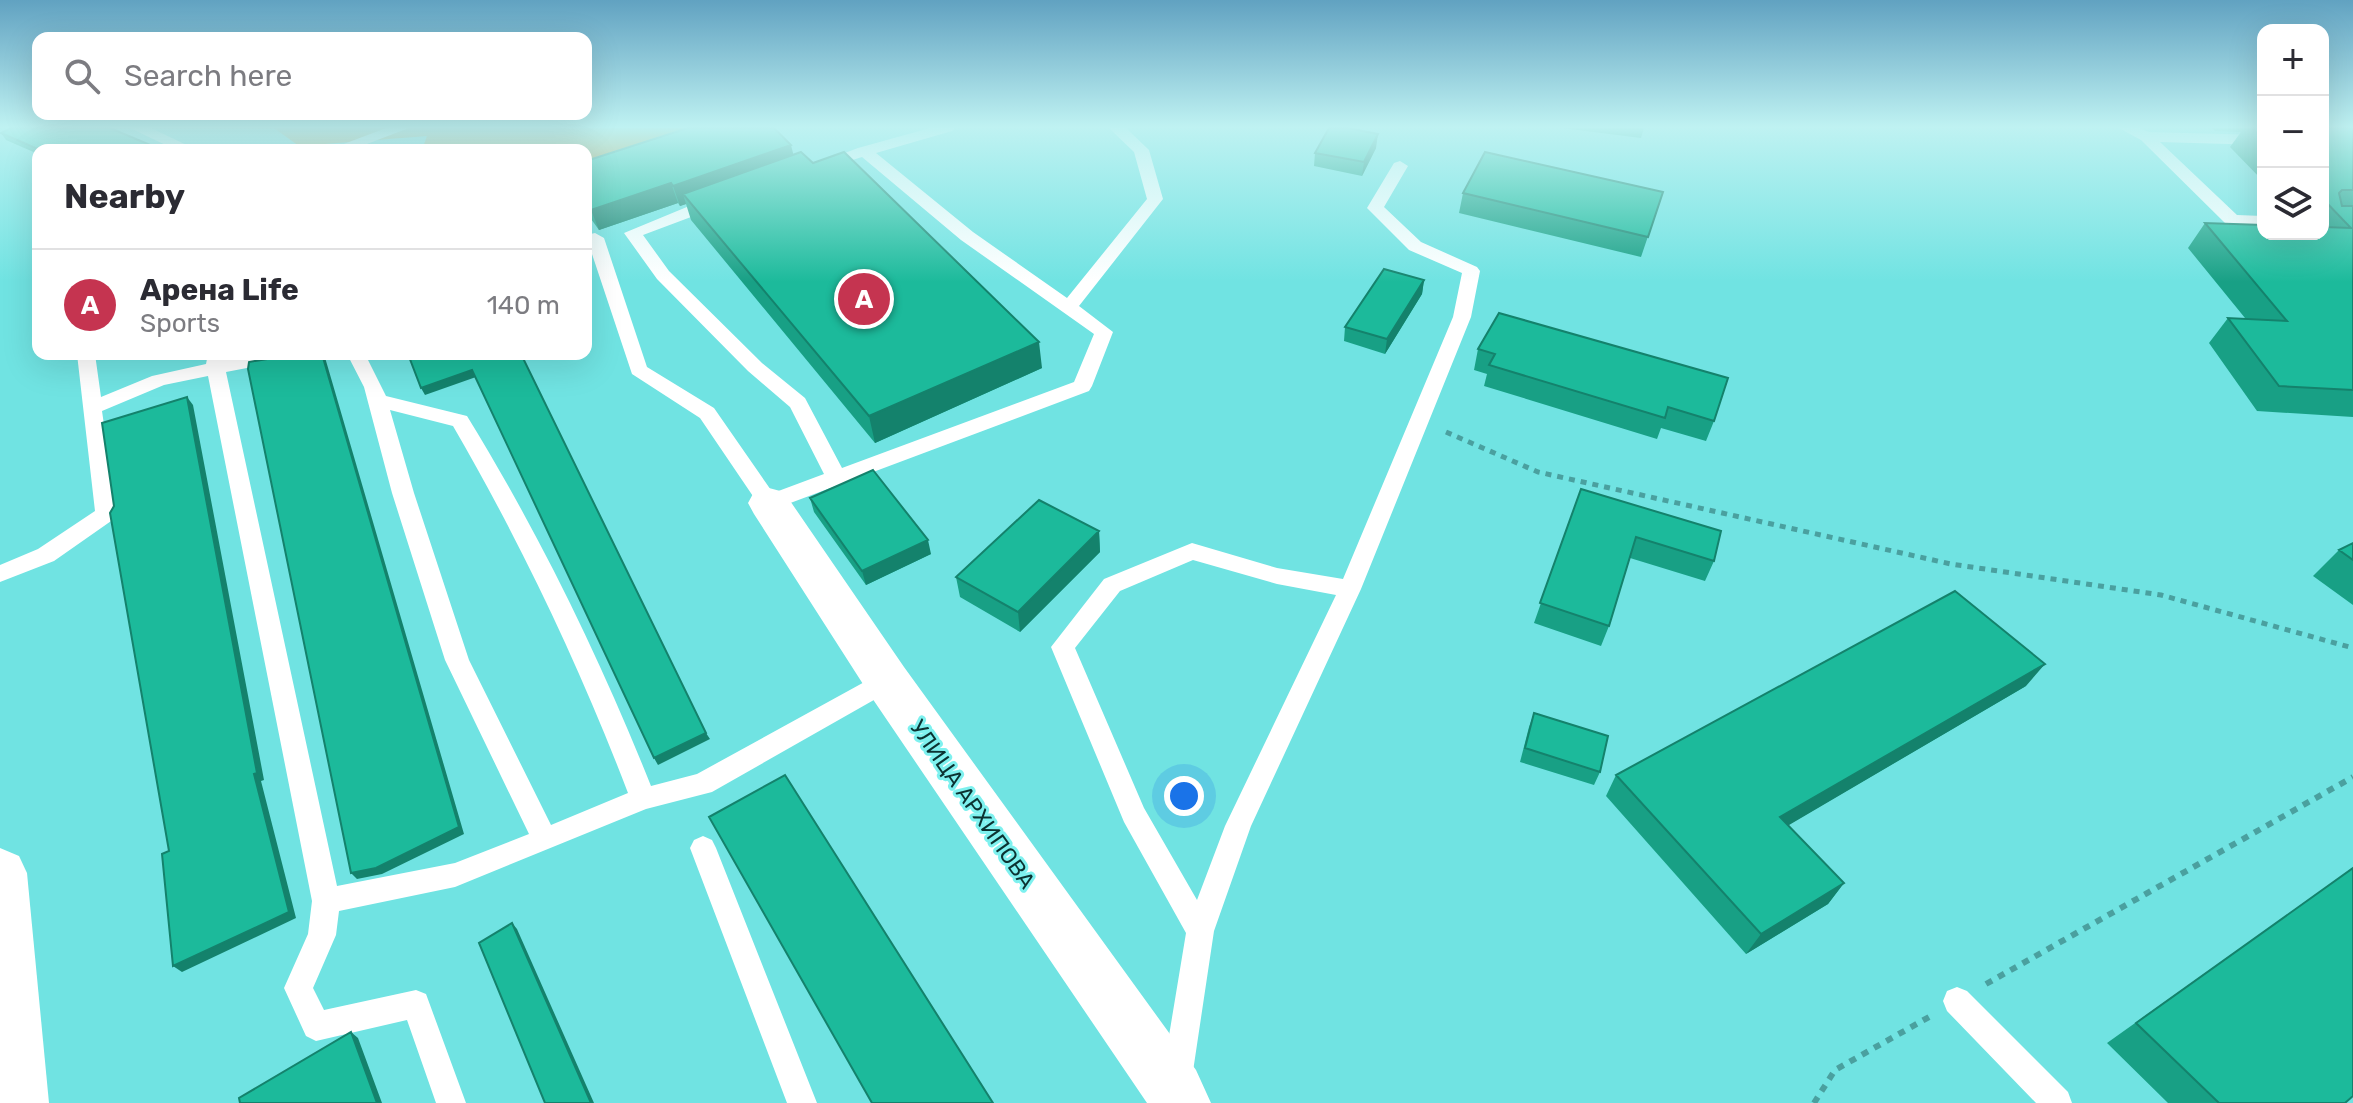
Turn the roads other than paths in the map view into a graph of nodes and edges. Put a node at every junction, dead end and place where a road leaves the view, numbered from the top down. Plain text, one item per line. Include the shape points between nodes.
1 (899, 179) edge
2 (1149, 179) edge
3 (1392, 179) edge
4 (2190, 179) edge
5 (732, 196) edge
6 (2257, 221) edge
7 (592, 239) edge
8 (1068, 308) junction
9 (87, 360) edge
10 (359, 360) edge
11 (216, 361) edge
12 (377, 400) junction
13 (92, 408) junction
14 (837, 479) junction
15 (769, 503) junction
16 (0, 574) edge
17 (1350, 589) junction
18 (887, 681) junction
19 (643, 799) junction
20 (545, 840) junction
21 (703, 848) dead end
22 (0, 873) edge
23 (326, 901) junction
24 (1200, 931) junction
25 (1957, 1001) road end
26 (1177, 1097) edge
27 (18, 1103) edge
28 (451, 1103) edge
29 (802, 1103) edge
30 (2057, 1103) edge

1 - 8 lane
2 - 8 lane via 1155,199
3 - 17 lane via 1375,208 1415,246 1471,271 1462,317
4 - 6 lane via 2232,220
5 - 14 lane via 633,233 663,275 798,403
7 - 15 lane via 639,370 707,413
8 - 14 lane via 1104,332 1082,386
9 - 13 lane
10 - 12 lane
11 - 13 lane
11 - 23 lane
12 - 19 lane via 460,421 513,511
12 - 20 lane via 457,660
13 - 16 lane via 106,514 46,555
14 - 15 lane
15 - 18 street, УЛИЦА АРХИПОВА
17 - 24 lane via 1238,826
17 - 24 lane via 1277,576 1192,551 1112,585 1063,647 1133,814
18 - 19 lane via 703,784
18 - 26 street, УЛИЦА АРХИПОВА
19 - 20 lane
20 - 23 lane via 455,875
21 - 29 lane
22 - 27 street
23 - 28 lane via 322,935 298,988 316,1026 416,1004
24 - 26 lane
25 - 30 lane

